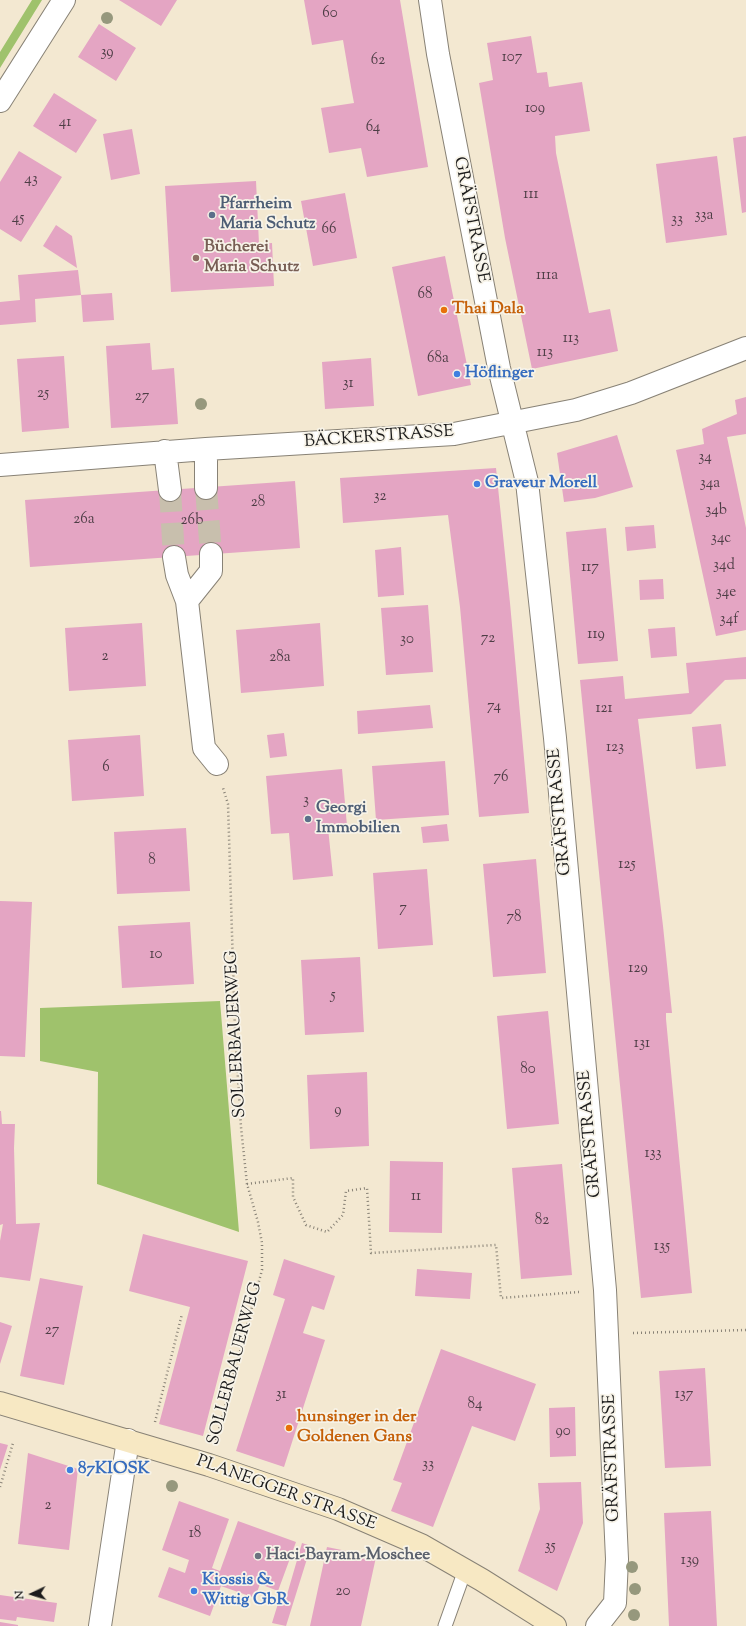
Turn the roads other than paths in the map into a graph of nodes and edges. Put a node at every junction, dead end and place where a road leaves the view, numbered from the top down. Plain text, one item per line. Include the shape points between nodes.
1 (64, 0) edge
2 (430, 0) edge
3 (0, 102) edge
4 (746, 348) edge
5 (512, 422) junction
6 (206, 449) junction
7 (165, 451) junction
8 (0, 464) edge
9 (206, 488) tunnel mouth
10 (170, 490) tunnel mouth
11 (211, 554) tunnel mouth
12 (174, 557) tunnel mouth
13 (187, 601) junction
14 (217, 764) road end
15 (0, 1403) edge
16 (128, 1440) junction
17 (465, 1570) junction
18 (100, 1626) edge
19 (445, 1626) edge
20 (555, 1626) edge
21 (597, 1626) edge

1 - 3 street
2 - 5 street, GRÄFSTRASSE via 438,54 499,368
4 - 5 street, BÄCKERSTRASSE via 631,393 576,410
5 - 6 street, BÄCKERSTRASSE via 454,434
5 - 21 street, GRÄFSTRASSE via 527,482 551,707 605,1290 617,1559 616,1603
6 - 7 street, BÄCKERSTRASSE
6 - 9 street
7 - 8 street, BÄCKERSTRASSE
7 - 10 street
11 - 13 street via 211,571
12 - 13 street
13 - 14 street via 204,748
15 - 16 main road, PLANEGGER STRASSE
16 - 17 main road, PLANEGGER STRASSE via 338,1509 421,1545
16 - 18 street
17 - 19 lane
17 - 20 main road, PLANEGGER STRASSE

